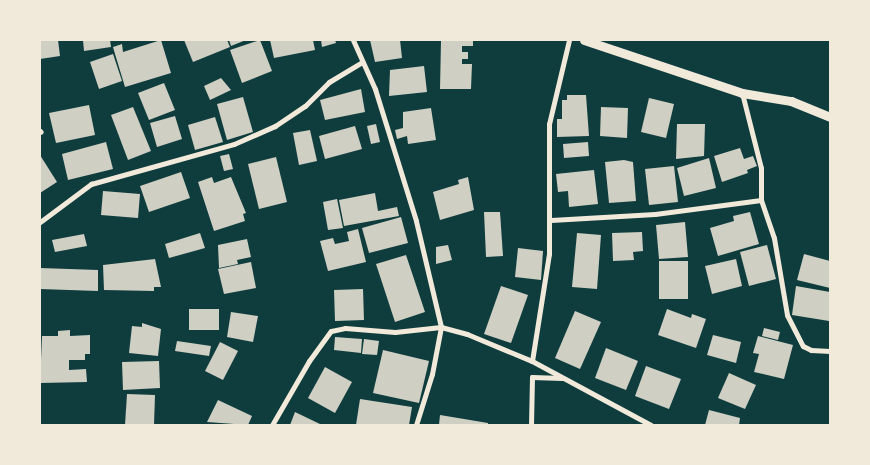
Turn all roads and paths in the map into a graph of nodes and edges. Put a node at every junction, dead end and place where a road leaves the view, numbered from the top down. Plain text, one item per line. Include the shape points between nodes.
1 (353, 40) edge
2 (569, 40) edge
3 (584, 40) edge
4 (361, 63) junction
5 (742, 93) junction
6 (830, 116) edge
7 (761, 200) junction
8 (551, 220) junction
9 (40, 222) edge
10 (441, 327) junction
11 (830, 351) edge
12 (532, 361) junction
13 (565, 378) junction
14 (272, 425) edge
15 (416, 425) edge
16 (531, 425) edge
17 (651, 425) edge

1 - 4 street
2 - 8 street via 549,124
3 - 5 street
4 - 9 street via 329,82 305,106 275,126 234,144 90,184
4 - 10 street via 375,89 416,221
5 - 6 street via 791,101
5 - 7 street via 761,168
7 - 8 street via 655,214
7 - 11 street via 774,238 792,329 803,346
8 - 12 street
10 - 12 street via 467,334
10 - 14 street via 395,332 345,328 331,331 309,361
10 - 15 street via 432,374
12 - 13 street
13 - 16 street via 532,377
13 - 17 street

